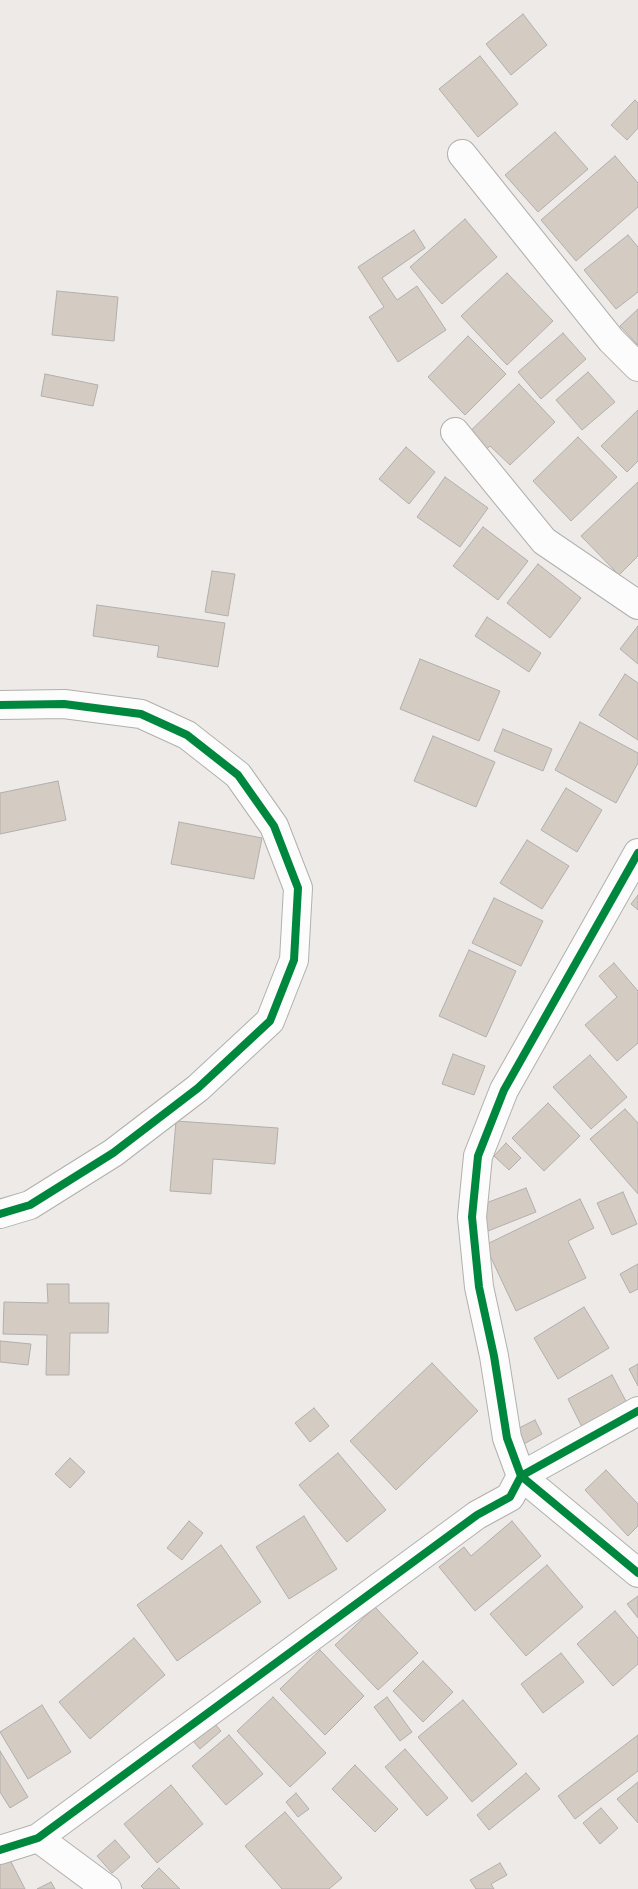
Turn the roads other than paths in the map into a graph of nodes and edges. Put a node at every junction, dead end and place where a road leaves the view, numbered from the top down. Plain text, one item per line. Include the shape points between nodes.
1 (462, 154) dead end
2 (638, 367) edge
3 (455, 432) dead end
4 (638, 605) edge
5 (0, 705) edge
6 (638, 853) edge
7 (0, 1214) edge
8 (638, 1410) edge
9 (521, 1476) junction
10 (638, 1573) edge
11 (38, 1838) junction
12 (0, 1850) edge
13 (106, 1889) edge

1 - 2 street via 611,340
3 - 4 street via 544,541
5 - 7 street via 64,704 141,714 187,735 238,775 274,826 298,888 294,960 270,1021 198,1088 113,1153 30,1205
6 - 9 street via 504,1090 478,1156 472,1217 479,1287 507,1438
8 - 9 street
9 - 10 street
9 - 11 street via 510,1497 477,1516
11 - 12 street
11 - 13 street

